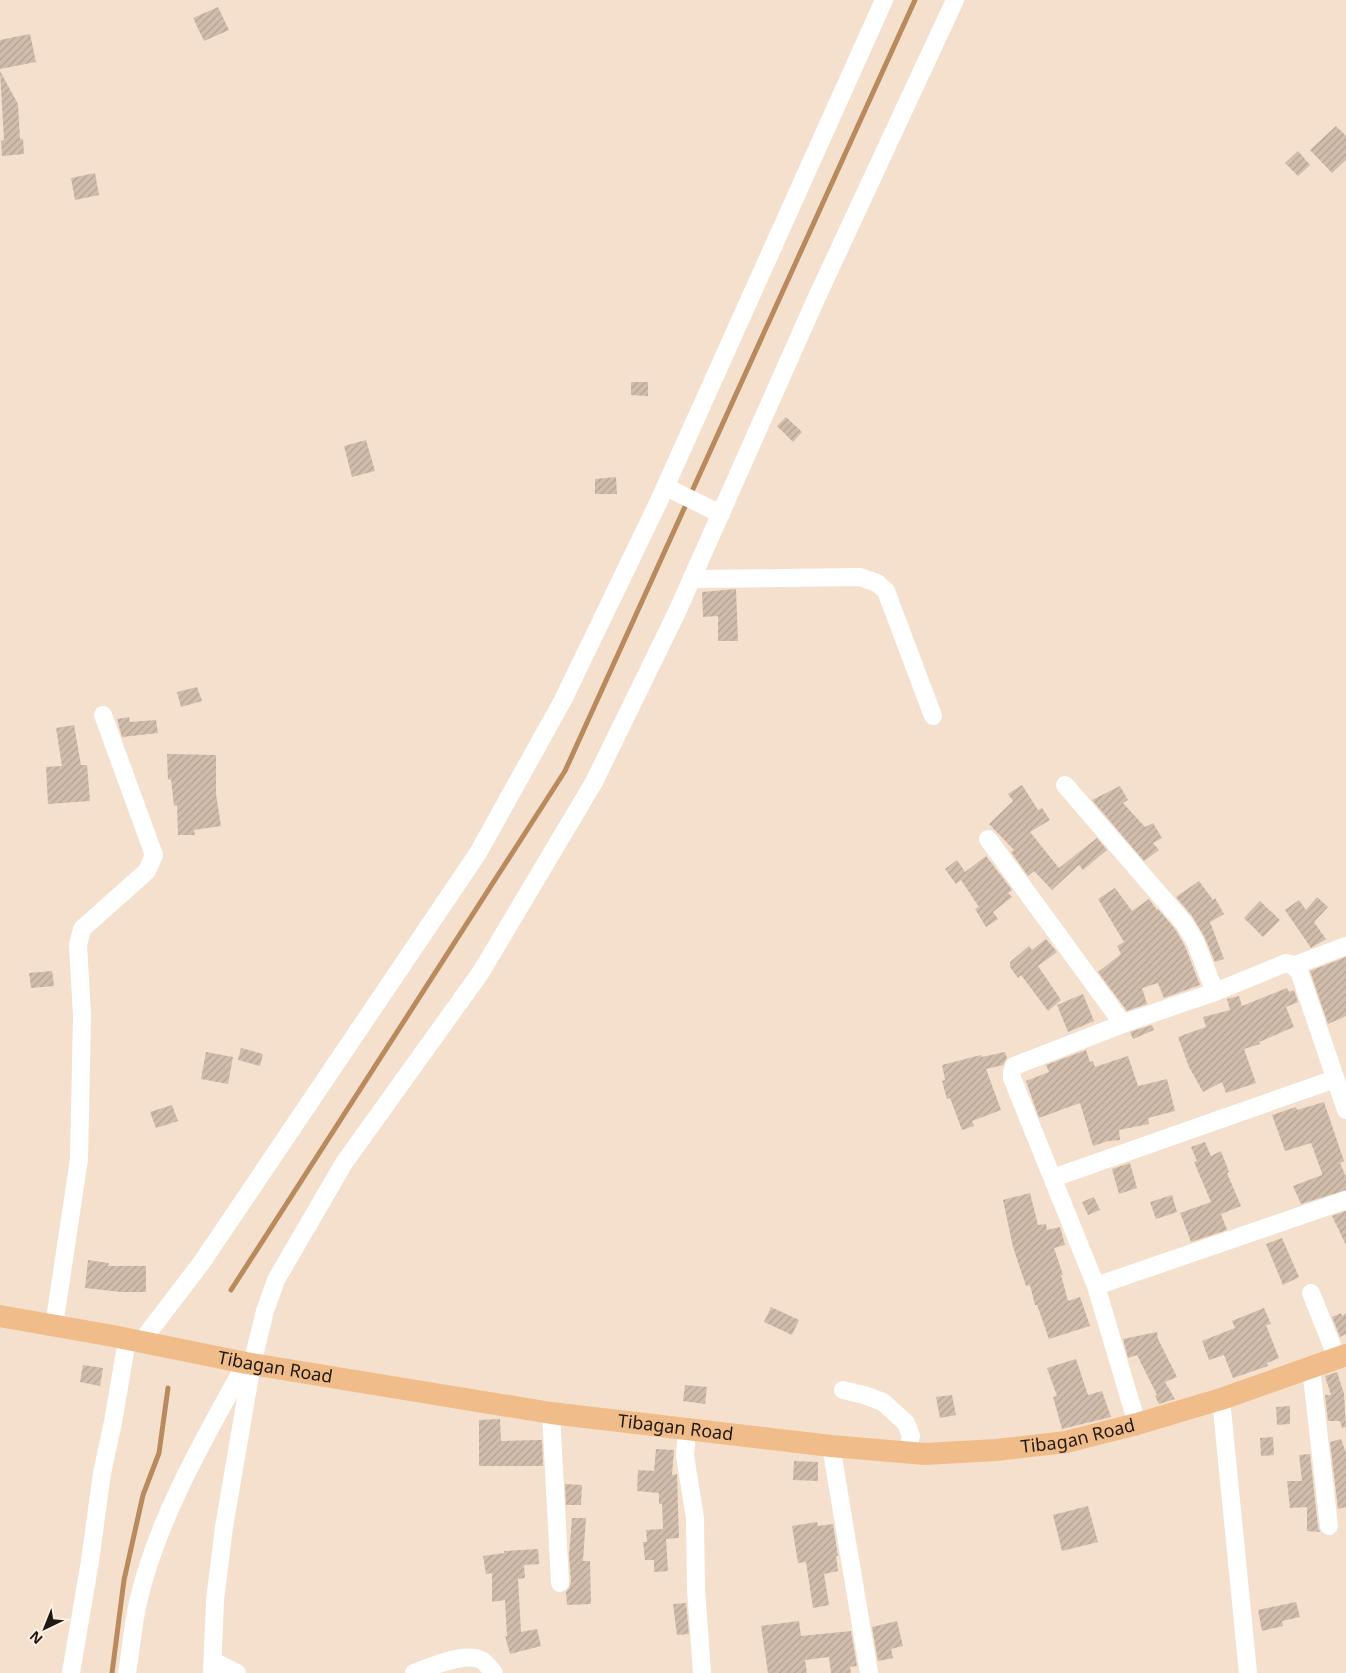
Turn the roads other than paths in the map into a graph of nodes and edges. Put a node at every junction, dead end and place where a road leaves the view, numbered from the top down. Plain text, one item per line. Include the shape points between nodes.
1 (884, 0) edge
2 (955, 0) edge
3 (670, 489) junction
4 (716, 511) junction
5 (692, 579) junction
6 (103, 715) dead end
7 (933, 716) dead end
8 (1065, 786) dead end
9 (988, 839) dead end
10 (1346, 946) edge
11 (1293, 966) junction
12 (1215, 992) junction
13 (1123, 1024) junction
14 (1335, 1080) junction
15 (1346, 1110) edge
16 (1053, 1178) junction
17 (1346, 1200) edge
18 (1096, 1286) junction
19 (1311, 1292) dead end
20 (0, 1316) edge
21 (54, 1326) junction
22 (134, 1341) junction
23 (1342, 1357) edge
24 (249, 1364) junction
25 (1312, 1368) junction
26 (842, 1390) dead end
27 (1221, 1399) junction
28 (552, 1413) junction
29 (1138, 1424) junction
30 (687, 1429) junction
31 (831, 1446) junction
32 (908, 1453) junction
33 (1329, 1526) dead end
34 (560, 1583) dead end
35 (212, 1667) edge
36 (71, 1673) edge
37 (127, 1673) edge
38 (237, 1673) edge
39 (414, 1673) edge
40 (494, 1673) edge
41 (702, 1673) edge
42 (868, 1673) edge
43 (1248, 1673) edge

1 - 3 street
2 - 4 street
3 - 4 street
3 - 22 street via 563,700 478,853 202,1262
4 - 5 street
5 - 7 street via 860,577 877,584 886,591
5 - 24 street via 594,782 481,972 344,1164 276,1280
6 - 21 street via 154,855 147,871 82,930 78,945 82,1015 79,1159
8 - 12 street via 1184,923 1195,941
9 - 13 street
10 - 11 street
11 - 12 street via 1286,964
11 - 14 street via 1299,971
12 - 13 street
13 - 16 street via 1012,1069 1012,1078
14 - 15 street
14 - 16 street
16 - 18 street
17 - 18 street
18 - 29 street
19 - 23 street
20 - 21 main road, Tibagan Road
21 - 22 main road, Tibagan Road
22 - 24 main road, Tibagan Road
22 - 36 street via 102,1473
23 - 25 main road, Tibagan Road
24 - 28 main road, Tibagan Road
24 - 35 street via 215,1600
24 - 37 street via 206,1435 164,1526 138,1603
25 - 27 main road, Tibagan Road
25 - 33 street
26 - 32 street via 883,1402 906,1423 912,1436
27 - 29 main road, Tibagan Road
27 - 43 street
28 - 30 main road, Tibagan Road
28 - 34 street
29 - 32 main road, Tibagan Road via 1066,1442 996,1450
30 - 31 main road, Tibagan Road
30 - 41 street via 685,1456 695,1518
31 - 32 main road, Tibagan Road
31 - 42 street
35 - 38 street
39 - 40 street via 466,1657 482,1660

